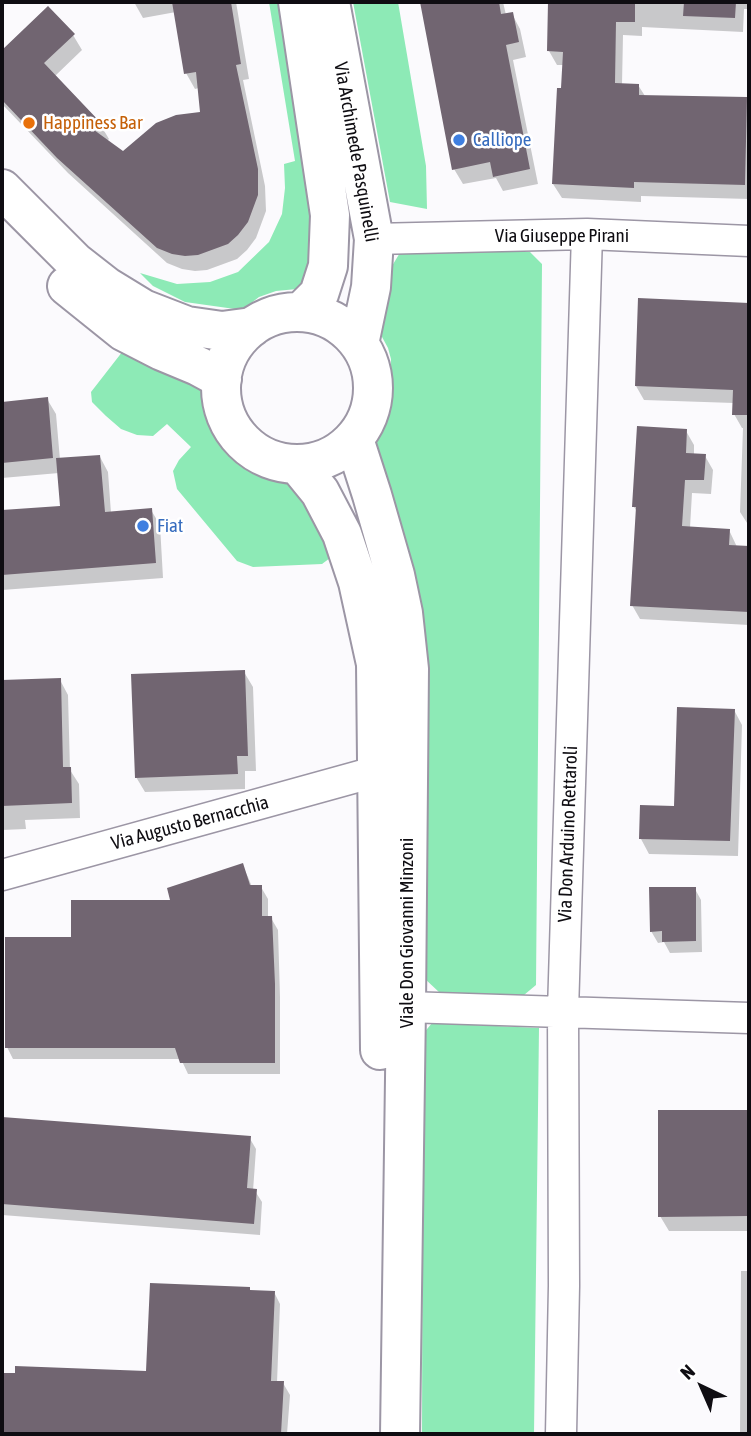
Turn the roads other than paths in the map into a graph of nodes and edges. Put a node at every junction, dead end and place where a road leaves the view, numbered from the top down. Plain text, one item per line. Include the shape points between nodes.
1 (298, 2) edge
2 (330, 2) edge
3 (2, 189) edge
4 (2, 220) edge
5 (587, 234) junction
6 (374, 239) junction
7 (749, 241) edge
8 (301, 312) junction
9 (252, 327) junction
10 (359, 344) junction
11 (222, 379) junction
12 (354, 439) junction
13 (298, 465) junction
14 (377, 771) junction
15 (2, 875) edge
16 (406, 1007) junction
17 (563, 1011) junction
18 (749, 1018) edge
19 (379, 1434) edge
20 (400, 1434) edge
21 (561, 1434) edge

1 - 8 main road, Via Archimede Pasquinelli via 330,215 328,266 319,293
2 - 6 main road, Via Archimede Pasquinelli
3 - 9 main road via 75,262 143,309 187,326 222,331
4 - 11 main road via 72,291 123,331
5 - 6 street, Via Giuseppe Pirani
5 - 7 street, Via Giuseppe Pirani
5 - 17 street, Via Don Arduino Rettaroli
6 - 10 main road, Via Archimede Pasquinelli via 371,288
8 - 9 main road via 275,315
8 - 10 main road via 334,321
9 - 11 main road via 231,350
10 - 12 main road via 370,367 373,392 368,418
11 - 13 main road via 223,405 233,429 250,448 272,461
12 - 13 main road via 328,458
12 - 16 main road, Viale Don Giovanni Minzoni via 395,575 409,669
13 - 14 main road, Viale Don Giovanni Minzoni via 320,492 342,534 358,582 376,664
14 - 15 street, Via Augusto Bernacchia
14 - 19 main road, Viale Don Giovanni Minzoni
16 - 17 street
16 - 20 main road, Viale Don Giovanni Minzoni
17 - 18 street
17 - 21 street, Via Don Arduino Rettaroli

